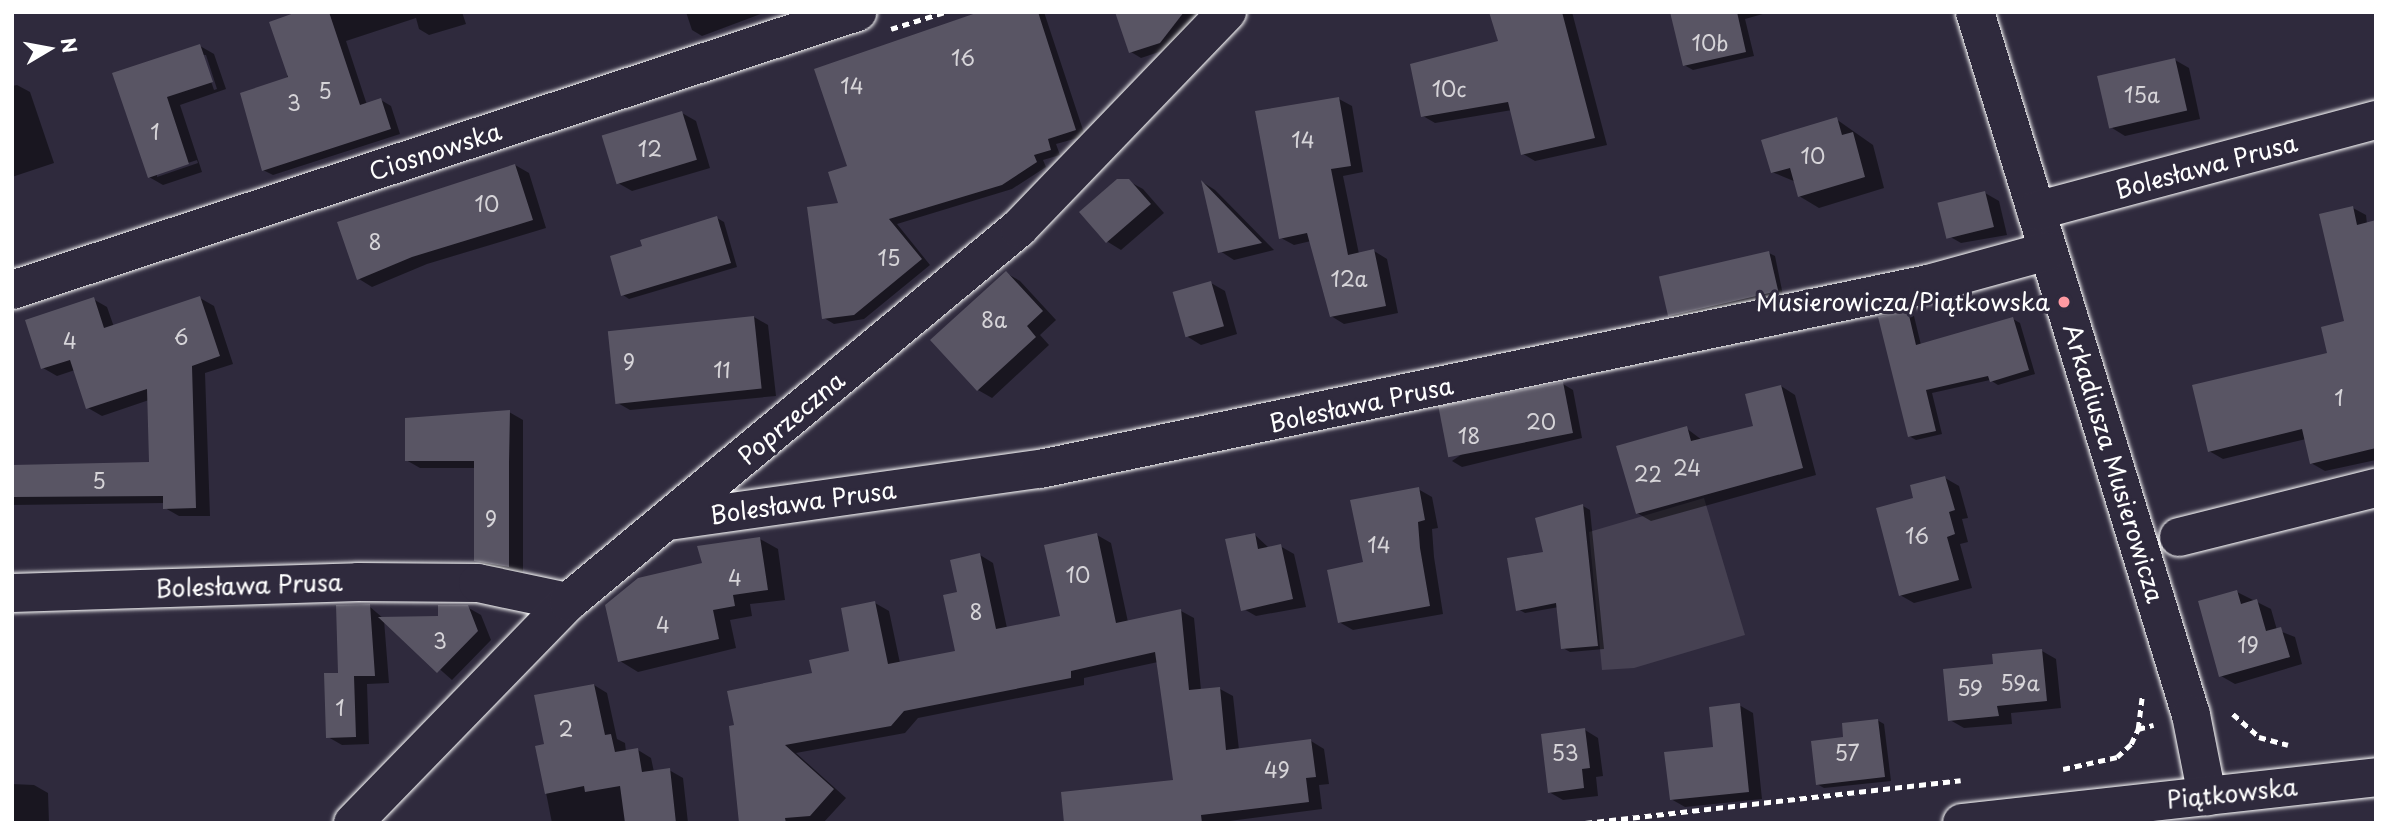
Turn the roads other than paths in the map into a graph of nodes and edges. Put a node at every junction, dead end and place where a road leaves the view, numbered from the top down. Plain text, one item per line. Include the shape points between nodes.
1 (857, 12) edge
2 (1227, 12) edge
3 (1975, 12) edge
4 (2376, 120) edge
5 (2036, 211) junction
6 (2049, 251) junction
7 (12, 290) edge
8 (2376, 488) edge
9 (668, 521) junction
10 (2179, 537) dead end
11 (12, 593) edge
12 (568, 602) junction
13 (2376, 777) edge
14 (2207, 796) junction
15 (354, 823) edge
16 (1962, 823) edge

1 - 7 street, Ciosnowska
2 - 9 street, Poprzeczna via 1019,228
3 - 5 street, Arkadiusza Musierowicza
4 - 5 street, Bolesława Prusa
5 - 6 street, Arkadiusza Musierowicza
6 - 9 street, Bolesława Prusa via 1928,284 1040,469
6 - 14 street, Arkadiusza Musierowicza via 2191,715
8 - 10 street
9 - 12 street, Poprzeczna
11 - 12 street, Bolesława Prusa via 358,582 478,583
12 - 15 street, Poprzeczna
13 - 14 street, Piątkowska
14 - 16 street, Piątkowska

